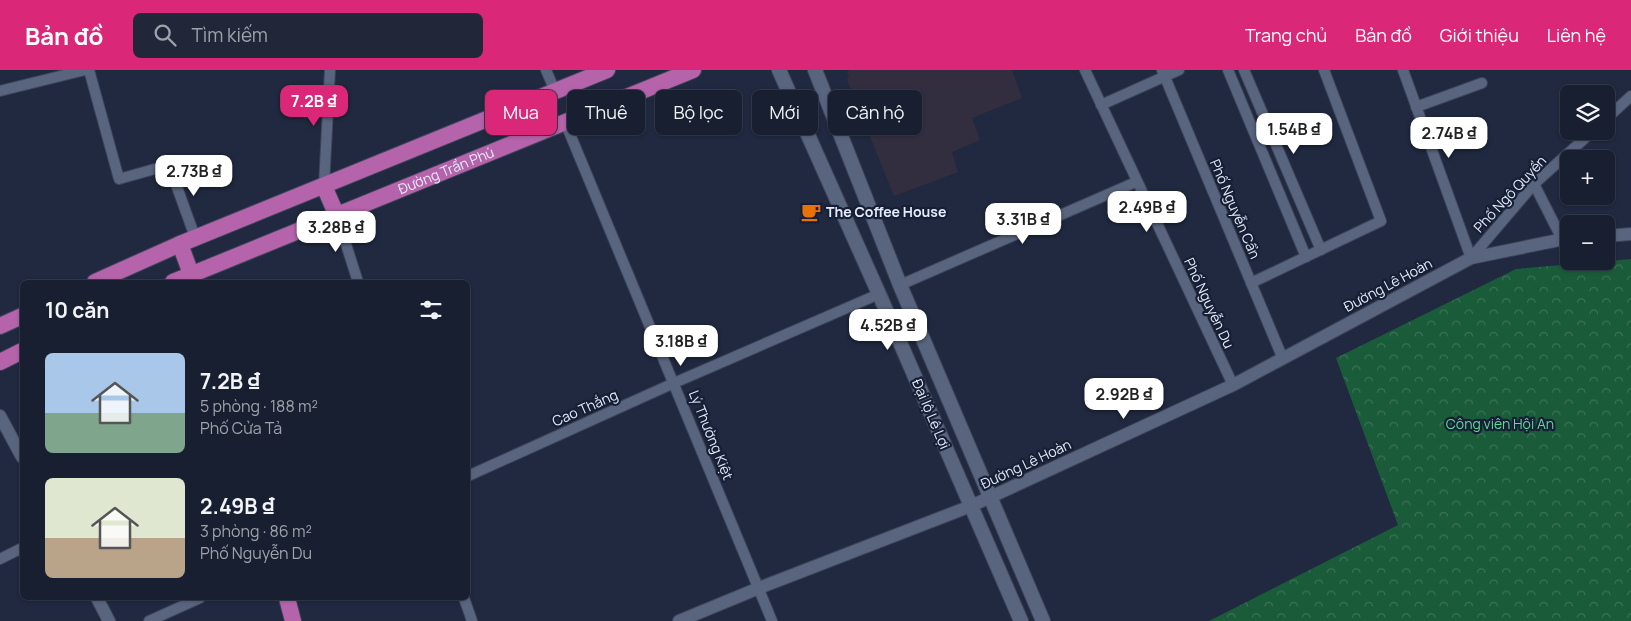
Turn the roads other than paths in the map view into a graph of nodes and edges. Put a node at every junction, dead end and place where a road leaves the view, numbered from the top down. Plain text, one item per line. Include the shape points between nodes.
1 (84, 70) edge
2 (89, 70) edge
3 (330, 70) edge
4 (546, 70) edge
5 (607, 70) edge
6 (692, 70) edge
7 (779, 70) edge
8 (815, 70) edge
9 (1085, 70) edge
10 (1179, 70) edge
11 (1228, 70) edge
12 (1244, 70) edge
13 (1324, 70) edge
14 (1403, 70) edge
15 (1164, 73) edge
16 (1482, 83) dead end
17 (555, 90) edge
18 (557, 90) edge
19 (0, 91) edge
20 (1630, 101) edge
21 (1101, 105) junction
22 (1416, 107) junction
23 (1615, 112) edge
24 (485, 120) edge
25 (565, 122) junction
26 (1582, 140) edge
27 (1136, 182) junction
28 (1534, 184) junction
29 (324, 186) junction
30 (337, 216) junction
31 (1560, 229) edge
32 (1631, 234) edge
33 (1615, 235) edge
34 (195, 237) junction
35 (1560, 240) edge
36 (180, 244) junction
37 (1321, 250) junction
38 (1306, 257) junction
39 (1471, 258) junction
40 (193, 278) edge
41 (99, 280) edge
42 (357, 280) edge
43 (1251, 283) junction
44 (900, 285) junction
45 (879, 294) junction
46 (20, 317) edge
47 (0, 326) edge
48 (20, 353) edge
49 (1283, 359) junction
50 (0, 362) edge
51 (674, 383) junction
52 (1233, 385) junction
53 (0, 416) edge
54 (20, 453) edge
55 (470, 475) edge
56 (990, 497) junction
57 (971, 506) junction
58 (20, 549) edge
59 (0, 559) edge
60 (759, 588) junction
61 (98, 600) edge
62 (196, 600) edge
63 (288, 600) edge
64 (465, 600) edge
65 (109, 621) edge
66 (149, 621) edge
67 (293, 621) edge
68 (472, 621) edge
69 (679, 621) edge
70 (772, 621) edge
71 (1021, 621) edge
72 (1043, 621) edge

1 - 19 street
2 - 34 street via 119,179 168,165
3 - 29 street
4 - 17 street
5 - 18 highway
6 - 25 highway, Đường Trần Phú
7 - 45 main road, Đại lộ Lê Lợi
8 - 44 main road, Đại lộ Lê Lợi
9 - 21 street, Phố Nguyễn Du
10 - 15 street
11 - 38 street
12 - 37 street
13 - 37 street via 1381,221
14 - 22 street
15 - 21 street
15 - 43 street, Phố Nguyễn Cẩn
16 - 22 street
20 - 23 street
21 - 27 street, Phố Nguyễn Du
22 - 39 street
24 - 29 highway
25 - 30 highway, Đường Trần Phú
25 - 51 street, Lý Thường Kiệt
26 - 28 street, Phố Ngô Quyền
27 - 44 street
27 - 52 street, Phố Nguyễn Du
28 - 31 street
28 - 39 street, Phố Ngô Quyền
29 - 30 highway
29 - 34 highway
30 - 40 highway, Đường Trần Phú
30 - 42 street
32 - 33 street
34 - 36 highway
35 - 39 street, Đường Lê Hoàn
36 - 40 highway
36 - 41 highway
37 - 38 street
38 - 43 street
39 - 49 street, Đường Lê Hoàn
43 - 49 street, Phố Nguyễn Cẩn
44 - 56 main road, Đại lộ Lê Lợi
45 - 51 street, Cao Thắng
45 - 57 main road, Đại lộ Lê Lợi
46 - 47 highway
48 - 50 highway
49 - 52 street, Đường Lê Hoàn
51 - 55 street, Cao Thắng
51 - 60 street, Lý Thường Kiệt
52 - 56 street, Đường Lê Hoàn
53 - 54 street
56 - 57 street, Đường Lê Hoàn
56 - 72 main road, Đại lộ Lê Lợi
57 - 60 street, Đường Lê Hoàn
57 - 71 main road, Đại lộ Lê Lợi
58 - 59 street
60 - 69 street, Đường Lê Hoàn
60 - 70 street, Lý Thường Kiệt
61 - 65 street
62 - 66 street
63 - 67 highway
64 - 68 street

